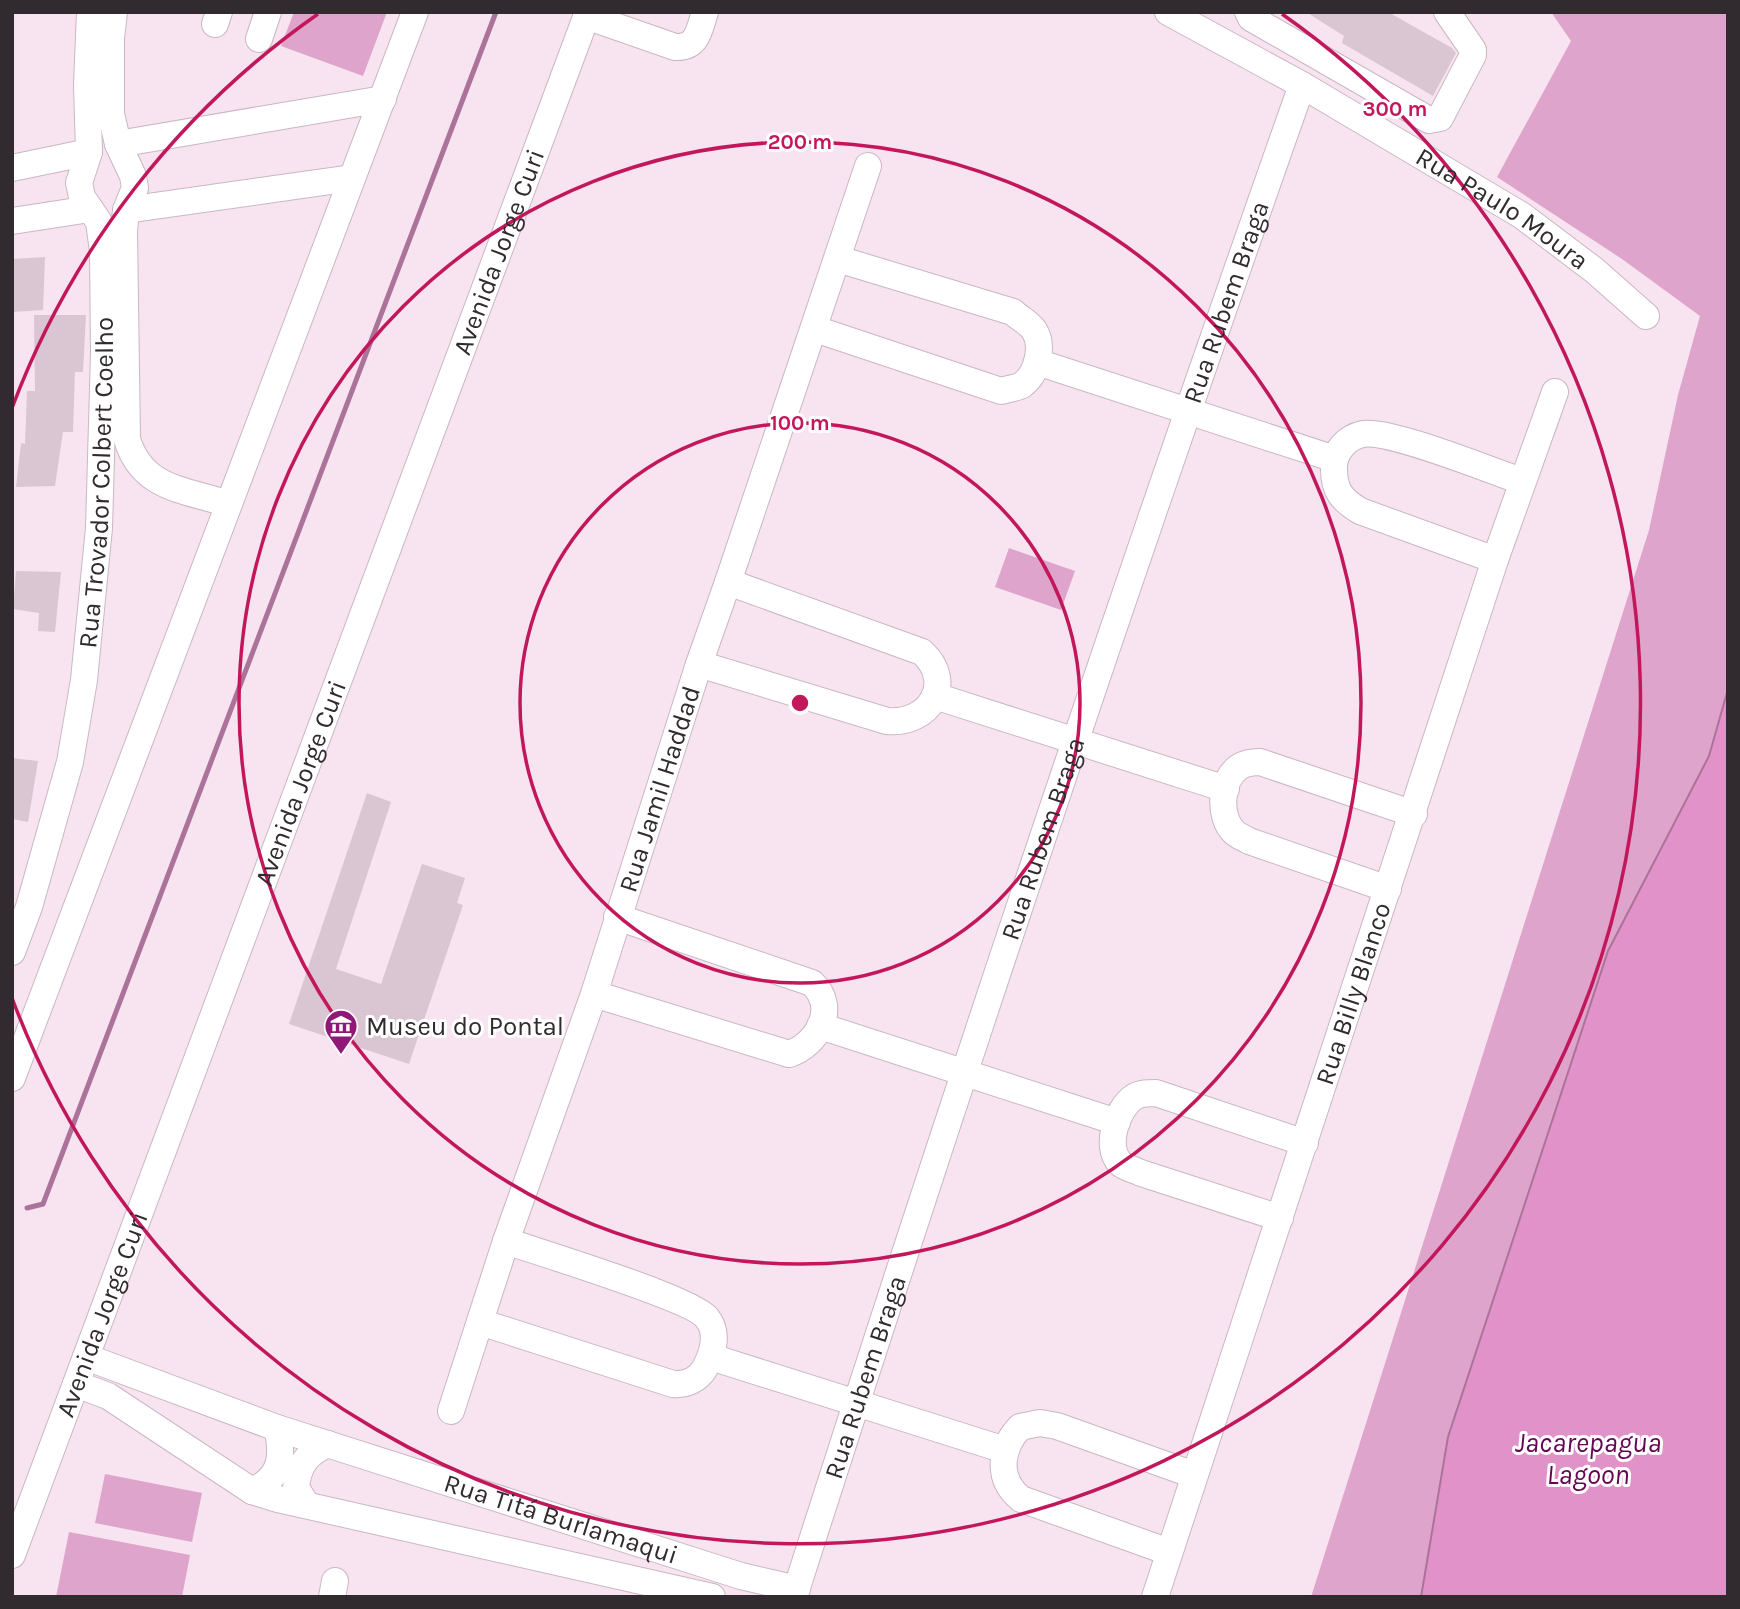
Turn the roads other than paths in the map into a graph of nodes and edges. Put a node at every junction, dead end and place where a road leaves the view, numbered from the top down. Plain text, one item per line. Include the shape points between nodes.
1 (90, 12) edge
2 (114, 12) edge
3 (268, 12) edge
4 (415, 12) edge
5 (705, 12) edge
6 (1248, 12) edge
7 (1447, 12) edge
8 (587, 14) edge
9 (1183, 16) edge
10 (259, 38) dead end
11 (1302, 85) junction
12 (383, 99) junction
13 (118, 145) junction
14 (89, 152) junction
15 (868, 166) dead end
16 (12, 168) edge
17 (352, 178) junction
18 (90, 209) junction
19 (127, 210) junction
20 (12, 221) edge
21 (838, 259) junction
22 (1646, 316) dead end
23 (815, 329) junction
24 (1037, 362) junction
25 (1555, 391) dead end
26 (1187, 411) junction
27 (1335, 459) junction
28 (1522, 481) junction
29 (228, 504) junction
30 (1495, 560) junction
31 (729, 582) junction
32 (699, 664) junction
33 (934, 696) junction
34 (1075, 741) junction
35 (1226, 789) junction
36 (1414, 814) junction
37 (1388, 890) junction
38 (617, 917) junction
39 (12, 952) edge
40 (594, 994) junction
41 (820, 1026) junction
42 (965, 1072) junction
43 (12, 1078) edge
44 (1118, 1122) junction
45 (1305, 1143) junction
46 (1280, 1218) junction
47 (506, 1241) junction
48 (481, 1322) junction
49 (86, 1357) junction
50 (711, 1357) junction
51 (76, 1384) junction
52 (857, 1403) junction
53 (451, 1410) dead end
54 (277, 1428) junction
55 (327, 1444) junction
56 (1005, 1450) junction
57 (1195, 1475) junction
58 (252, 1491) junction
59 (306, 1504) junction
60 (15, 1543) edge
61 (1169, 1552) junction
62 (796, 1593) edge
63 (712, 1597) edge
64 (1155, 1597) edge

1 - 14 street, Rua Trovador Colbert Coelho
2 - 13 street via 111,114
3 - 10 street
4 - 12 street
5 - 8 street via 697,38 685,47
6 - 7 street via 1251,18 1429,120 1440,118 1473,55
8 - 49 street, Avenida Jorge Curi
9 - 11 street, Rua Paulo Moura
11 - 22 street, Rua Paulo Moura via 1521,215
11 - 26 street, Rua Rubem Braga
12 - 13 street
12 - 17 street
13 - 19 street via 135,188
14 - 16 street
14 - 18 street, Rua Trovador Colbert Coelho via 79,183
15 - 21 street, Rua Jamil Haddad
17 - 19 street
17 - 29 street
18 - 20 street
18 - 39 street, Rua Trovador Colbert Coelho via 99,222 105,300 99,528 70,762
19 - 29 street via 124,309 130,451 154,480
21 - 23 street, Rua Jamil Haddad
21 - 24 street via 1013,312 1033,329 1040,344
23 - 24 street via 1001,391 1021,386
23 - 31 street, Rua Jamil Haddad
24 - 26 street
25 - 28 street, Rua Billy Blanco
26 - 27 street
26 - 34 street, Rua Rubem Braga
27 - 28 street via 1352,438 1381,435
27 - 30 street via 1335,487 1352,506
28 - 30 street, Rua Billy Blanco
29 - 43 street
30 - 36 street, Rua Billy Blanco
31 - 32 street, Rua Jamil Haddad
31 - 33 street via 922,652 932,661 938,677
32 - 33 street via 887,721 902,723 916,718
32 - 38 street, Rua Jamil Haddad
33 - 34 street
34 - 35 street
34 - 42 street, Rua Rubem Braga
35 - 36 street via 1239,766 1260,762
35 - 37 street via 1225,814 1235,833
36 - 37 street, Rua Billy Blanco
37 - 45 street, Rua Billy Blanco
38 - 40 street, Rua Jamil Haddad
38 - 41 street via 813,983 824,1002
40 - 41 street via 789,1054 808,1045
40 - 47 street, Rua Jamil Haddad
41 - 42 street
42 - 44 street
42 - 52 street, Rua Rubem Braga
44 - 45 street via 1134,1098 1156,1093
44 - 46 street via 1113,1139 1121,1164
45 - 46 street, Rua Billy Blanco
46 - 57 street, Rua Billy Blanco
47 - 48 street, Rua Jamil Haddad
47 - 50 street via 702,1313 715,1338
48 - 50 street via 673,1384 691,1382
48 - 53 street, Rua Jamil Haddad
49 - 51 street, Avenida Jorge Curi
49 - 54 street, Rua Titá Burlamaqui
50 - 52 street
51 - 58 street via 108,1396
51 - 60 street, Avenida Jorge Curi
52 - 56 street
52 - 62 street, Rua Rubem Braga
54 - 55 street, Rua Titá Burlamaqui
54 - 58 street via 281,1459 269,1482
55 - 59 street via 314,1450 299,1468 296,1488
55 - 62 street, Rua Titá Burlamaqui
56 - 57 street via 1020,1427 1040,1423
56 - 61 street via 1005,1481 1021,1499
57 - 61 street, Rua Billy Blanco
58 - 59 street, Rua Titá Burlamaqui
59 - 63 street, Rua Titá Burlamaqui
61 - 64 street, Rua Billy Blanco

